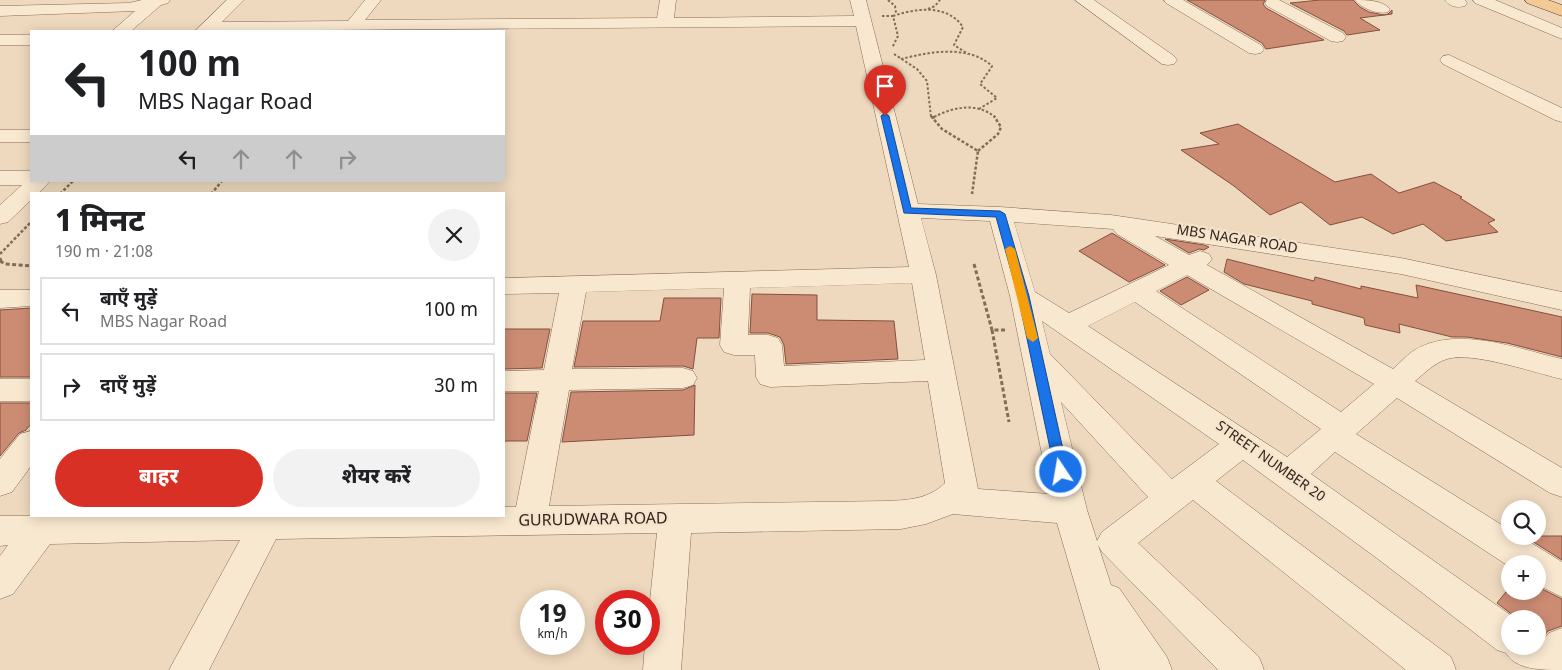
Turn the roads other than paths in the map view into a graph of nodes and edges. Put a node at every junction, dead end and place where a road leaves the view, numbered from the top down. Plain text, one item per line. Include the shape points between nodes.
1 (236, 0) edge
2 (373, 0) edge
3 (668, 0) edge
4 (1083, 0) edge
5 (1172, 0) edge
6 (1290, 0) edge
7 (1363, 0) edge
8 (1481, 0) edge
9 (1506, 0) edge
10 (1533, 0) edge
11 (1556, 0) edge
12 (1270, 1) edge
13 (148, 2) edge
14 (1562, 2) edge
15 (1382, 9) dead end
16 (0, 11) edge
17 (1562, 11) edge
18 (861, 12) edge
19 (664, 22) junction
20 (1562, 23) edge
21 (353, 25) junction
22 (205, 29) edge
23 (122, 30) edge
24 (1562, 34) edge
25 (1337, 37) dead end
26 (0, 40) edge
27 (30, 40) edge
28 (1254, 49) dead end
29 (1168, 60) dead end
30 (1449, 60) dead end
31 (1562, 116) edge
32 (0, 136) edge
33 (30, 136) edge
34 (0, 178) edge
35 (30, 178) edge
36 (38, 182) edge
37 (907, 211) junction
38 (1000, 214) junction
39 (0, 218) edge
40 (1111, 222) junction
41 (1240, 240) junction
42 (1187, 265) junction
43 (923, 275) junction
44 (737, 280) junction
45 (574, 284) junction
46 (505, 286) edge
47 (1137, 291) junction
48 (1024, 296) junction
49 (30, 298) edge
50 (0, 299) edge
51 (1562, 301) edge
52 (1068, 325) junction
53 (1034, 344) junction
54 (1562, 369) edge
55 (941, 370) junction
56 (683, 378) dead end
57 (557, 380) junction
58 (505, 381) edge
59 (1395, 383) junction
60 (0, 390) edge
61 (30, 390) edge
62 (1339, 432) junction
63 (1243, 443) junction
64 (30, 444) edge
65 (1288, 475) junction
66 (0, 483) edge
67 (1562, 484) edge
68 (1182, 490) junction
69 (949, 500) junction
70 (1070, 510) junction
71 (675, 520) junction
72 (530, 521) junction
73 (256, 522) edge
74 (41, 530) junction
75 (0, 531) edge
76 (1521, 555) edge
77 (1546, 571) edge
78 (1091, 578) junction
79 (1562, 581) edge
80 (0, 583) edge
81 (1501, 630) edge
82 (188, 670) edge
83 (662, 670) edge
84 (1118, 670) edge
85 (1153, 670) edge
86 (1245, 670) edge
87 (1437, 670) edge

1 - 22 street
2 - 21 street
3 - 19 street
4 - 29 street
5 - 28 street
6 - 12 street
7 - 15 street
8 - 24 street
9 - 20 street
10 - 17 main road
11 - 14 main road
12 - 25 street
13 - 16 street via 111,9
13 - 23 street
18 - 19 street
18 - 37 street
19 - 21 street
21 - 22 street
26 - 27 street
30 - 31 street
32 - 33 street
34 - 35 street
36 - 39 street
37 - 38 street, MBS NAGAR ROAD
37 - 43 street
38 - 40 street, MBS NAGAR ROAD
38 - 48 street
40 - 41 street, MBS NAGAR ROAD
40 - 42 street
41 - 42 street
41 - 51 street, MBS NAGAR ROAD via 1402,266
42 - 47 street
42 - 59 street
43 - 44 street
43 - 55 street
44 - 45 street
44 - 55 street via 734,345 768,345 770,377
45 - 46 street
45 - 57 street
47 - 52 street
47 - 62 street
48 - 52 street, STREET NUMBER 20
48 - 53 street
49 - 50 street
52 - 63 street, STREET NUMBER 20
53 - 68 street
53 - 70 street
54 - 59 street via 1472,348 1444,348 1424,358
55 - 69 street via 962,487
56 - 57 street
57 - 58 street
57 - 72 street
59 - 62 street
59 - 67 street
60 - 61 street
62 - 65 street
62 - 76 street
63 - 65 street, STREET NUMBER 20
63 - 68 street
64 - 66 street
65 - 81 street, STREET NUMBER 20
68 - 86 street via 1114,542
68 - 87 street
69 - 70 street
69 - 71 street via 932,508 900,514
70 - 78 street
71 - 72 street, GURUDWARA ROAD
71 - 83 street, GURUDWARA ROAD
72 - 73 street, GURUDWARA ROAD
73 - 74 street, GURUDWARA ROAD
73 - 82 street
74 - 75 street, GURUDWARA ROAD
74 - 80 street
77 - 79 street
78 - 84 street
78 - 85 street

